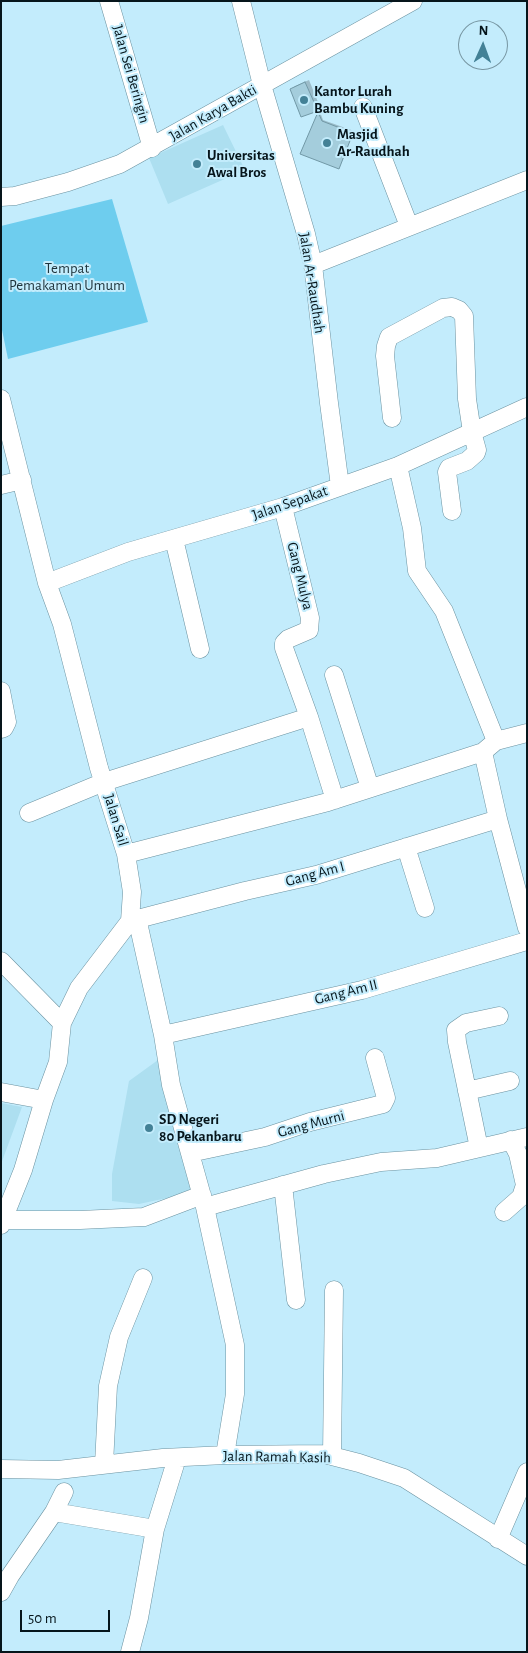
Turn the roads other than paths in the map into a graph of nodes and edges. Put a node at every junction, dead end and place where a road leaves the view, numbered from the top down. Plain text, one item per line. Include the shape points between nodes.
1 (110, 1) edge
2 (241, 1) edge
3 (413, 1) edge
4 (262, 85) junction
5 (363, 107) dead end
6 (152, 148) junction
7 (527, 180) edge
8 (1, 197) edge
9 (409, 226) junction
10 (313, 265) junction
11 (1, 399) edge
12 (527, 407) edge
13 (392, 418) dead end
14 (472, 432) junction
15 (398, 466) junction
16 (22, 480) junction
17 (1, 485) edge
18 (340, 486) junction
19 (283, 507) junction
20 (452, 512) dead end
21 (174, 539) junction
22 (46, 583) junction
23 (200, 649) dead end
24 (334, 675) dead end
25 (1, 691) edge
26 (309, 717) junction
27 (1, 729) edge
28 (527, 733) edge
29 (489, 746) junction
30 (104, 782) junction
31 (370, 788) junction
32 (335, 800) junction
33 (29, 813) dead end
34 (498, 818) junction
35 (406, 847) junction
36 (126, 854) junction
37 (425, 908) dead end
38 (133, 920) junction
39 (527, 928) edge
40 (527, 941) edge
41 (1, 961) edge
42 (499, 1016) dead end
43 (62, 1023) junction
44 (163, 1035) junction
45 (375, 1058) dead end
46 (510, 1081) dead end
47 (467, 1091) junction
48 (1, 1092) edge
49 (44, 1100) junction
50 (519, 1138) edge
51 (479, 1148) junction
52 (190, 1153) junction
53 (283, 1184) junction
54 (204, 1201) junction
55 (504, 1212) dead end
56 (2, 1222) edge
57 (143, 1278) dead end
58 (334, 1290) dead end
59 (296, 1300) dead end
60 (225, 1455) junction
61 (332, 1456) junction
62 (177, 1458) junction
63 (104, 1464) junction
64 (1, 1469) edge
65 (527, 1472) edge
66 (64, 1492) dead end
67 (54, 1512) junction
68 (155, 1529) junction
69 (498, 1539) junction
70 (527, 1556) edge
71 (1, 1592) edge
72 (130, 1652) edge

1 - 6 street, Jalan Sei Beringin
2 - 4 street, Jalan Ar-Raudhah
3 - 4 street, Jalan Karya Bakti
4 - 6 street, Jalan Karya Bakti
4 - 10 street, Jalan Ar-Raudhah
5 - 9 street
6 - 8 street, Jalan Karya Bakti via 120,164 68,182
7 - 9 street
9 - 10 street
10 - 18 street, Jalan Ar-Raudhah
11 - 16 street, Jalan Sail
12 - 14 street, Jalan Sepakat
13 - 14 street via 385,356 389,337 434,312 452,307 464,316 466,383
14 - 15 street, Jalan Sepakat
14 - 20 street via 476,453 447,472
15 - 18 street, Jalan Sepakat
15 - 29 street via 412,528 417,571 444,611
16 - 17 street
16 - 22 street, Jalan Sail
18 - 19 street, Jalan Sepakat
19 - 21 street, Jalan Sepakat
19 - 26 street, Gang Mulya via 310,618 309,630 288,639 284,648
21 - 22 street, Jalan Sepakat via 128,552
21 - 23 street
22 - 30 street, Jalan Sail via 62,624
24 - 31 street
25 - 27 street via 7,722
26 - 30 street
26 - 32 street, Gang Mulya
28 - 29 street
29 - 31 street
29 - 34 street
30 - 33 street
30 - 36 street, Jalan Sail
31 - 32 street
32 - 36 street
34 - 35 street, Gang Am I
34 - 39 street
35 - 37 street
35 - 38 street, Gang Am I via 316,876
36 - 38 street, Jalan Sail
38 - 43 street via 78,988
38 - 44 street, Jalan Sail
40 - 44 street, Gang Am II via 362,990
41 - 43 street
42 - 47 street via 466,1023 456,1030
43 - 49 street via 58,1062
44 - 52 street, Jalan Sail via 171,1086
45 - 52 street, Gang Murni via 386,1098 383,1104 265,1137
46 - 47 street
47 - 51 street
48 - 49 street
49 - 56 street via 23,1170
50 - 51 street
50 - 55 street via 518,1154 525,1185 521,1197
51 - 53 street via 437,1158 381,1162
52 - 54 street, Jalan Sail
53 - 54 street
53 - 59 street
54 - 56 street via 144,1217
54 - 60 street, Jalan Sail via 235,1345 236,1394
57 - 63 street via 119,1337 108,1386
58 - 61 street
60 - 61 street, Jalan Ramah Kasih
60 - 62 street, Jalan Ramah Kasih
61 - 69 street, Jalan Ramah Kasih via 404,1478
62 - 63 street, Jalan Ramah Kasih
62 - 68 street
63 - 64 street, Jalan Ramah Kasih via 58,1470
65 - 69 street
66 - 67 street
67 - 68 street
67 - 71 street
68 - 72 street
69 - 70 street, Jalan Ramah Kasih

